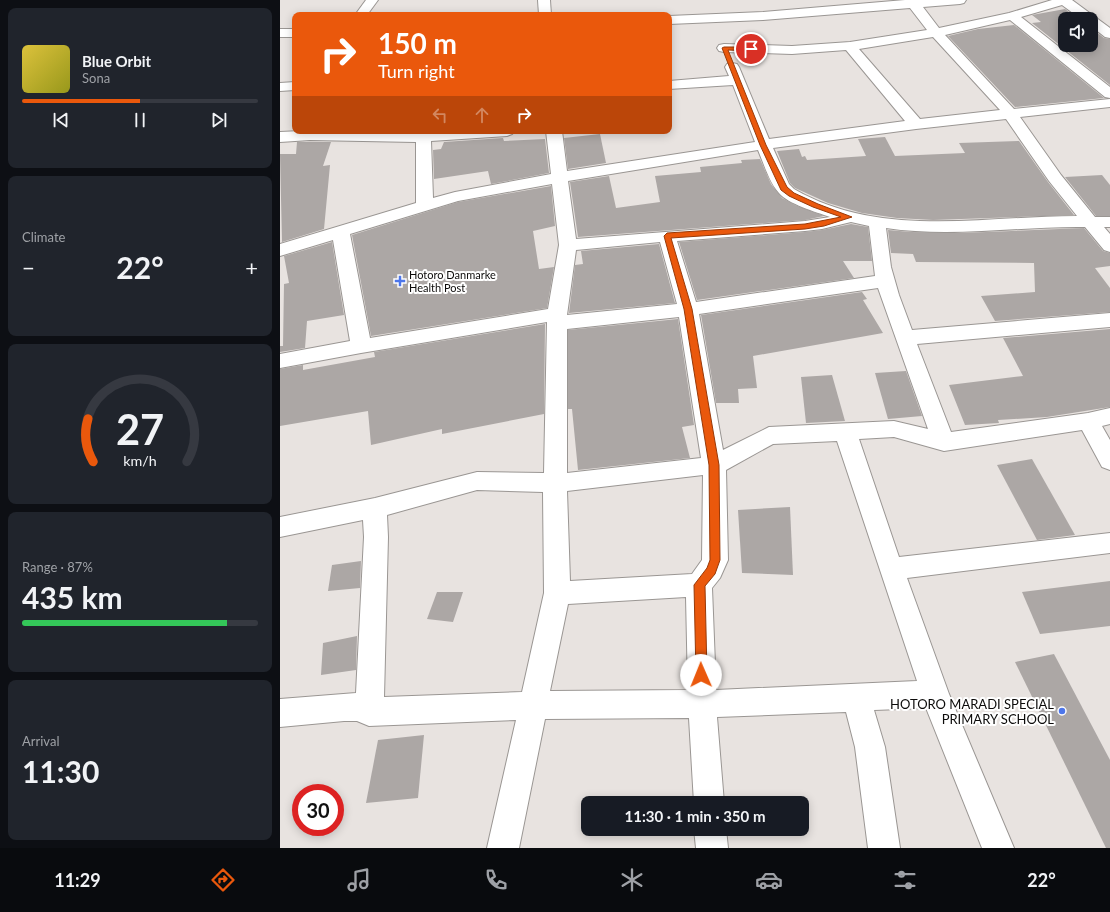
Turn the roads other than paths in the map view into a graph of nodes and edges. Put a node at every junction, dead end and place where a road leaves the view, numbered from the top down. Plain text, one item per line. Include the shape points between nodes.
1 (372, 0) edge
2 (544, 0) edge
3 (960, 0) edge
4 (1064, 0) edge
5 (912, 2) edge
6 (363, 12) edge
7 (545, 12) edge
8 (1080, 12) edge
9 (1012, 16) junction
10 (672, 21) edge
11 (1098, 26) edge
12 (716, 28) junction
13 (280, 33) edge
14 (292, 33) edge
15 (936, 33) junction
16 (1110, 34) edge
17 (850, 46) junction
18 (738, 80) junction
19 (672, 85) edge
20 (292, 86) edge
21 (280, 87) edge
22 (1110, 94) edge
23 (1110, 103) edge
24 (1010, 113) junction
25 (916, 124) junction
26 (314, 134) edge
27 (422, 134) edge
28 (554, 134) edge
29 (280, 137) edge
30 (763, 145) junction
31 (561, 178) junction
32 (425, 206) junction
33 (848, 217) junction
34 (877, 222) junction
35 (1091, 222) junction
36 (1110, 222) edge
37 (341, 232) junction
38 (667, 236) junction
39 (568, 244) junction
40 (1110, 246) edge
41 (280, 250) edge
42 (886, 281) junction
43 (688, 309) junction
44 (557, 318) junction
45 (1110, 320) edge
46 (905, 338) junction
47 (361, 346) junction
48 (280, 361) edge
49 (1110, 416) edge
50 (1088, 421) junction
51 (845, 432) junction
52 (944, 442) junction
53 (1110, 461) edge
54 (714, 465) junction
55 (555, 483) junction
56 (375, 508) junction
57 (280, 527) edge
58 (1110, 543) edge
59 (891, 569) junction
60 (699, 585) junction
61 (557, 593) junction
62 (935, 694) junction
63 (856, 697) junction
64 (702, 704) junction
65 (534, 705) junction
66 (369, 712) junction
67 (280, 713) edge
68 (709, 796) edge
69 (711, 836) edge
70 (503, 848) edge
71 (712, 848) edge
72 (884, 848) edge
73 (998, 848) edge

1 - 6 street
2 - 7 street
3 - 5 street
4 - 8 street
4 - 9 street
5 - 12 street
5 - 15 street
9 - 15 street
9 - 22 street
10 - 12 street
11 - 16 street
12 - 17 street via 792,50
12 - 18 street
13 - 14 street
15 - 17 street
15 - 24 street
17 - 25 street
18 - 19 street
18 - 30 street
20 - 21 street
23 - 24 street
24 - 25 street
24 - 35 street via 1055,178
25 - 30 street
26 - 29 street
27 - 32 street
28 - 31 street
30 - 31 street
30 - 33 street via 786,192
31 - 32 street
31 - 39 street
32 - 37 street
33 - 34 street
33 - 38 street via 805,226
34 - 35 street via 961,228 1047,222
34 - 42 street
35 - 36 street
35 - 40 street
37 - 41 street
37 - 47 street
38 - 39 street
38 - 43 street
39 - 44 street
42 - 43 street
42 - 46 street
43 - 44 street
43 - 54 street
44 - 47 street
44 - 55 street
45 - 46 street
46 - 52 street
47 - 48 street
49 - 50 street
50 - 52 street
50 - 53 street
51 - 52 street via 894,429
51 - 54 street via 769,436
51 - 59 street
54 - 55 street
54 - 60 street via 715,560 711,570
55 - 56 street via 477,481
55 - 61 street
56 - 57 street
56 - 66 street
58 - 59 street
59 - 62 street
60 - 61 street
60 - 64 street
61 - 65 street
62 - 63 street
62 - 73 street
63 - 64 street
63 - 72 street via 870,747
64 - 65 street
64 - 68 street
65 - 66 street
65 - 70 street
66 - 67 street via 344,707
69 - 71 street

